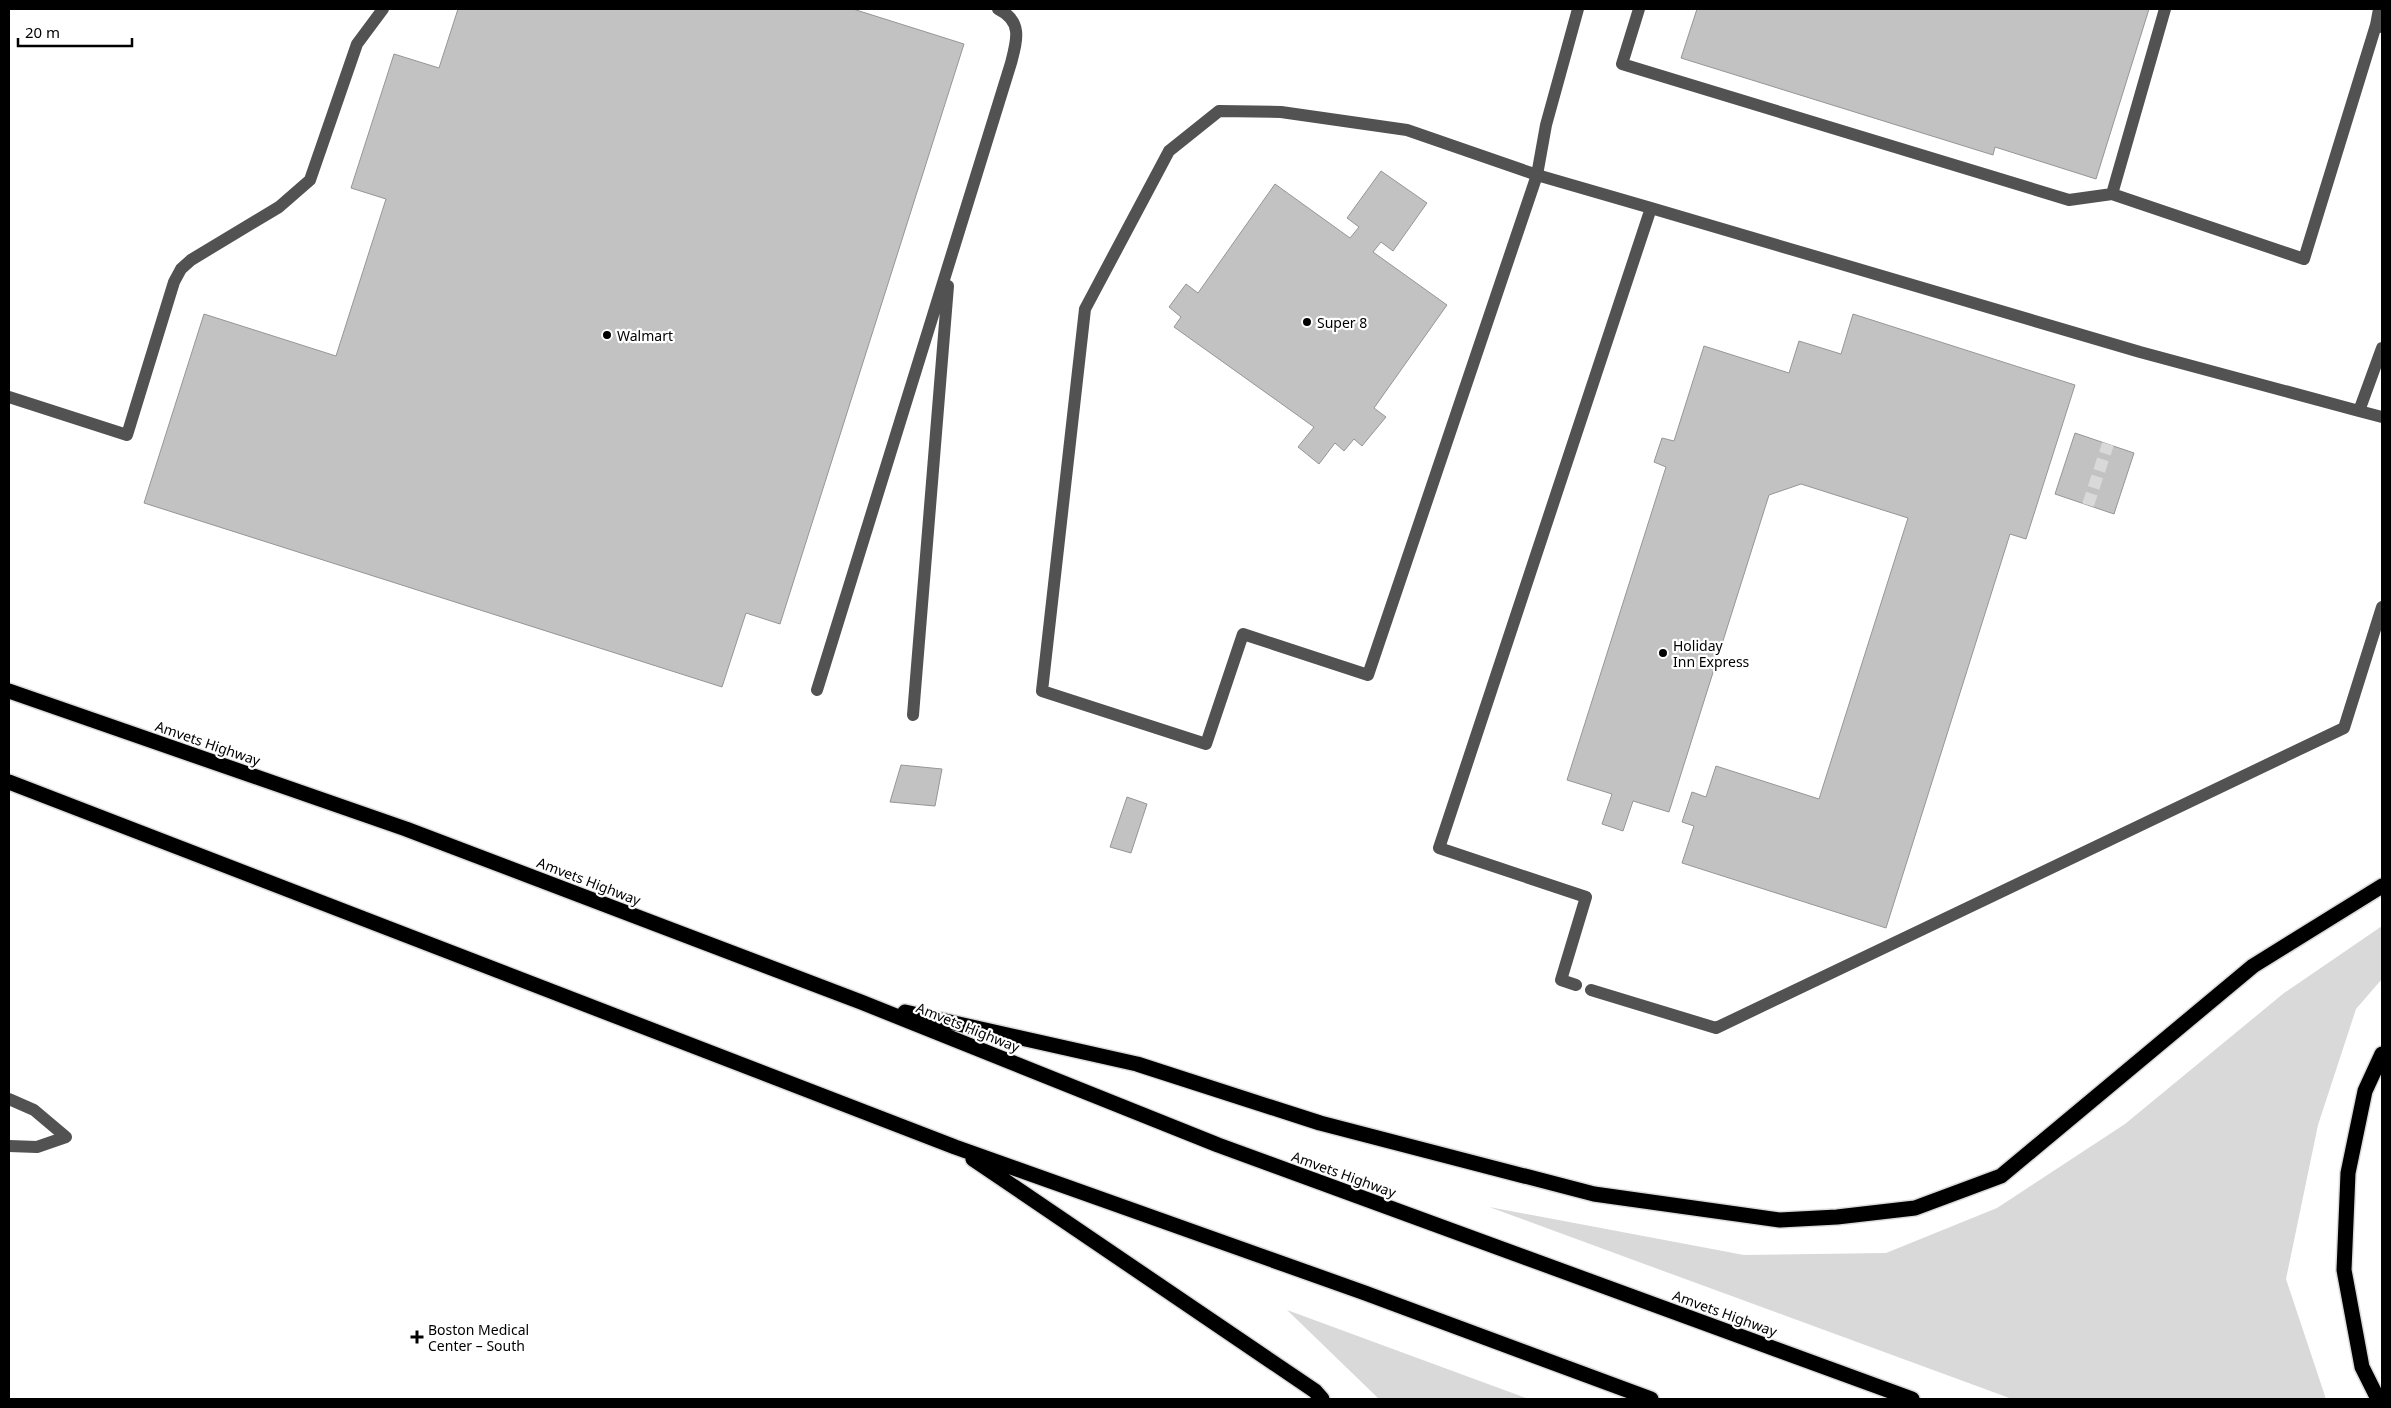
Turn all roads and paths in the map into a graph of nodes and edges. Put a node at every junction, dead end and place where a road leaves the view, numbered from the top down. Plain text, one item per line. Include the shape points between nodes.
1 (383, 9) edge
2 (998, 9) edge
3 (1578, 9) edge
4 (1639, 9) edge
5 (2165, 9) edge
6 (2379, 9) edge
7 (2379, 26) edge
8 (1537, 174) junction
9 (2112, 194) junction
10 (1651, 208) junction
11 (950, 261) junction
12 (2382, 348) edge
13 (9, 397) edge
14 (2359, 411) junction
15 (2382, 417) edge
16 (2382, 607) edge
17 (817, 690) dead end
18 (9, 691) edge
19 (912, 715) dead end
20 (9, 782) edge
21 (2382, 886) edge
22 (1576, 985) dead end
23 (1591, 990) dead end
24 (861, 1002) junction
25 (2382, 1054) edge
26 (9, 1099) edge
27 (9, 1146) edge
28 (956, 1147) junction
29 (1322, 1399) edge
30 (1651, 1399) edge
31 (1912, 1399) edge
32 (2378, 1399) edge

1 - 13 street via 357,44 310,180 279,208 181,269 171,291 127,435
2 - 11 street via 1007,13 1016,25 1016,43
3 - 8 street via 1546,125
4 - 9 street via 1622,64 2069,200
5 - 9 street
6 - 7 street
7 - 9 street via 2304,259
8 - 8 street via 1407,130 1281,112 1219,111 1169,152 1085,309 1042,691 1206,744 1243,634 1368,675
8 - 10 street
10 - 14 street via 2140,352
10 - 22 street via 1439,848 1586,897 1561,980
11 - 17 street
11 - 19 street
12 - 14 street
14 - 15 street
16 - 23 street via 2344,728 1716,1028
18 - 24 highway, Amvets Highway via 406,830
20 - 28 highway
21 - 24 highway via 2254,966 2001,1176 1915,1208 1836,1217 1780,1220 1594,1194 1320,1124 1137,1064
24 - 31 highway, Amvets Highway via 1218,1146
25 - 32 highway via 2365,1091 2348,1173 2344,1270 2362,1367
26 - 27 street via 34,1110 66,1137 37,1147
28 - 29 highway
28 - 30 highway

